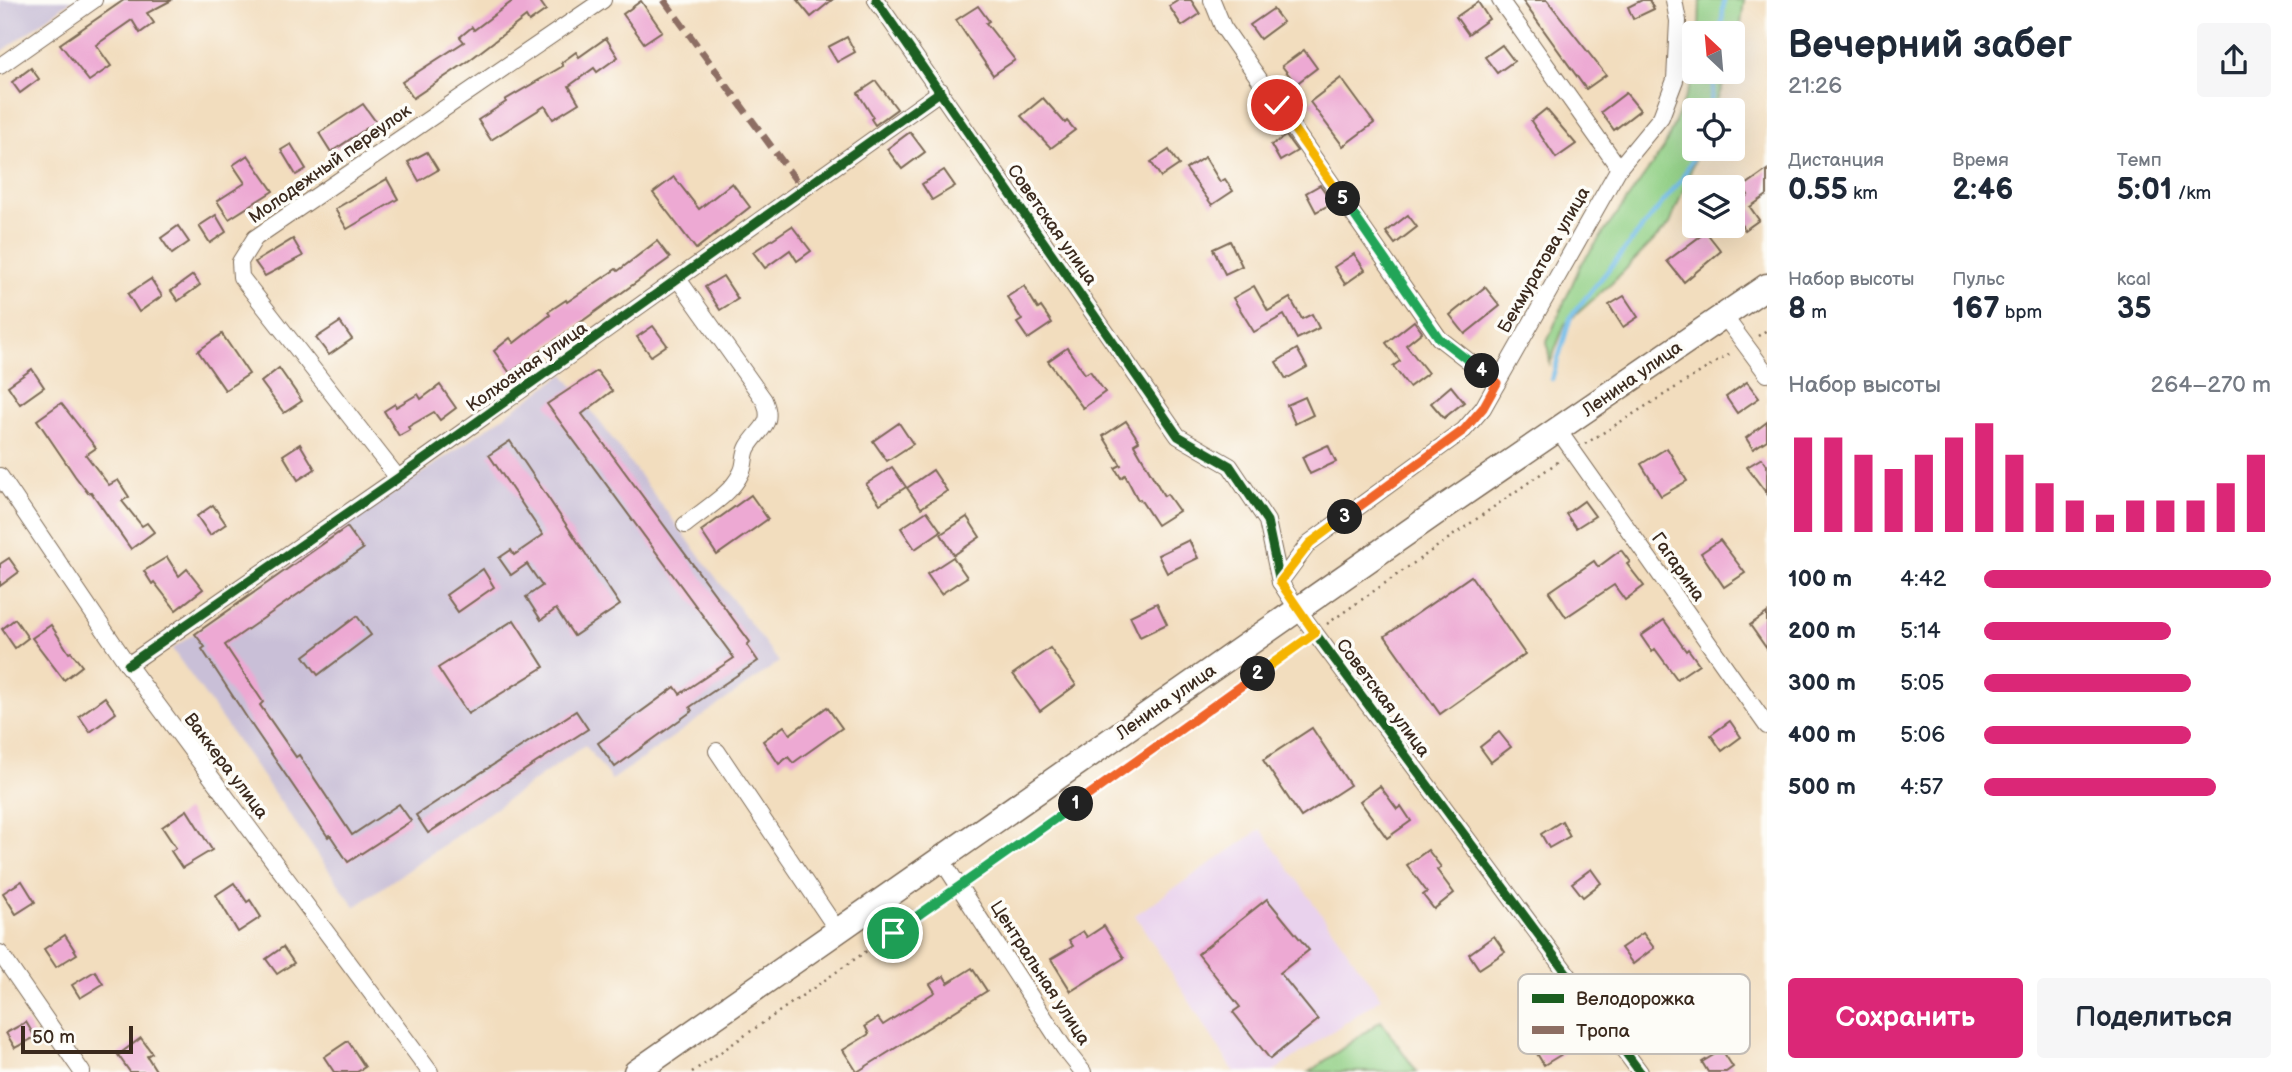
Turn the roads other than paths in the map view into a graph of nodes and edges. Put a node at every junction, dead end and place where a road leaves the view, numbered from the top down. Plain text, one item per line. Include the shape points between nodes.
1 (94, 0) edge
2 (603, 0) edge
3 (876, 0) edge
4 (1212, 0) edge
5 (1500, 0) edge
6 (1674, 0) edge
7 (0, 66) edge
8 (941, 92) junction
9 (1619, 168) junction
10 (678, 279) junction
11 (1767, 286) edge
12 (1724, 316) junction
13 (1767, 374) edge
14 (1497, 383) junction
15 (1558, 430) junction
16 (0, 476) edge
17 (398, 478) junction
18 (685, 525) dead end
19 (1280, 582) junction
20 (1298, 610) junction
21 (128, 665) junction
22 (1767, 726) edge
23 (717, 751) dead end
24 (942, 859) junction
25 (838, 931) junction
26 (0, 953) edge
27 (1567, 974) edge
28 (1627, 1054) edge
29 (82, 1072) edge
30 (429, 1072) edge
31 (636, 1072) edge
32 (1083, 1072) edge
33 (1640, 1072) edge

1 - 7 street
2 - 17 street, Молодежный переулок via 255,238 240,262 242,277
3 - 8 street, Советская улица
4 - 14 street via 1223,27 1439,338
5 - 9 street
6 - 9 street, Бекмуратова улица via 1678,21 1675,80 1661,117
8 - 10 street, Колхозная улица
8 - 19 street, Советская улица via 1178,436 1230,466 1267,521
9 - 14 street, Бекмуратова улица
10 - 17 street, Колхозная улица
10 - 18 street via 769,412 734,485
11 - 12 main road, Ленина улица
12 - 13 street
12 - 15 main road, Ленина улица
14 - 19 street, Бекмуратова улица via 1464,430 1310,543
15 - 20 main road, Ленина улица
15 - 22 street, Гагарина
16 - 21 street, Ваккера улица
17 - 21 street, Колхозная улица
19 - 20 street, Советская улица
20 - 24 main road, Ленина улица
20 - 27 street, Советская улица
21 - 30 street, Ваккера улица
23 - 25 street
24 - 25 main road, Ленина улица
24 - 32 street, Центральная улица
25 - 31 main road, Ленина улица
26 - 29 street
28 - 33 street, Советская улица

